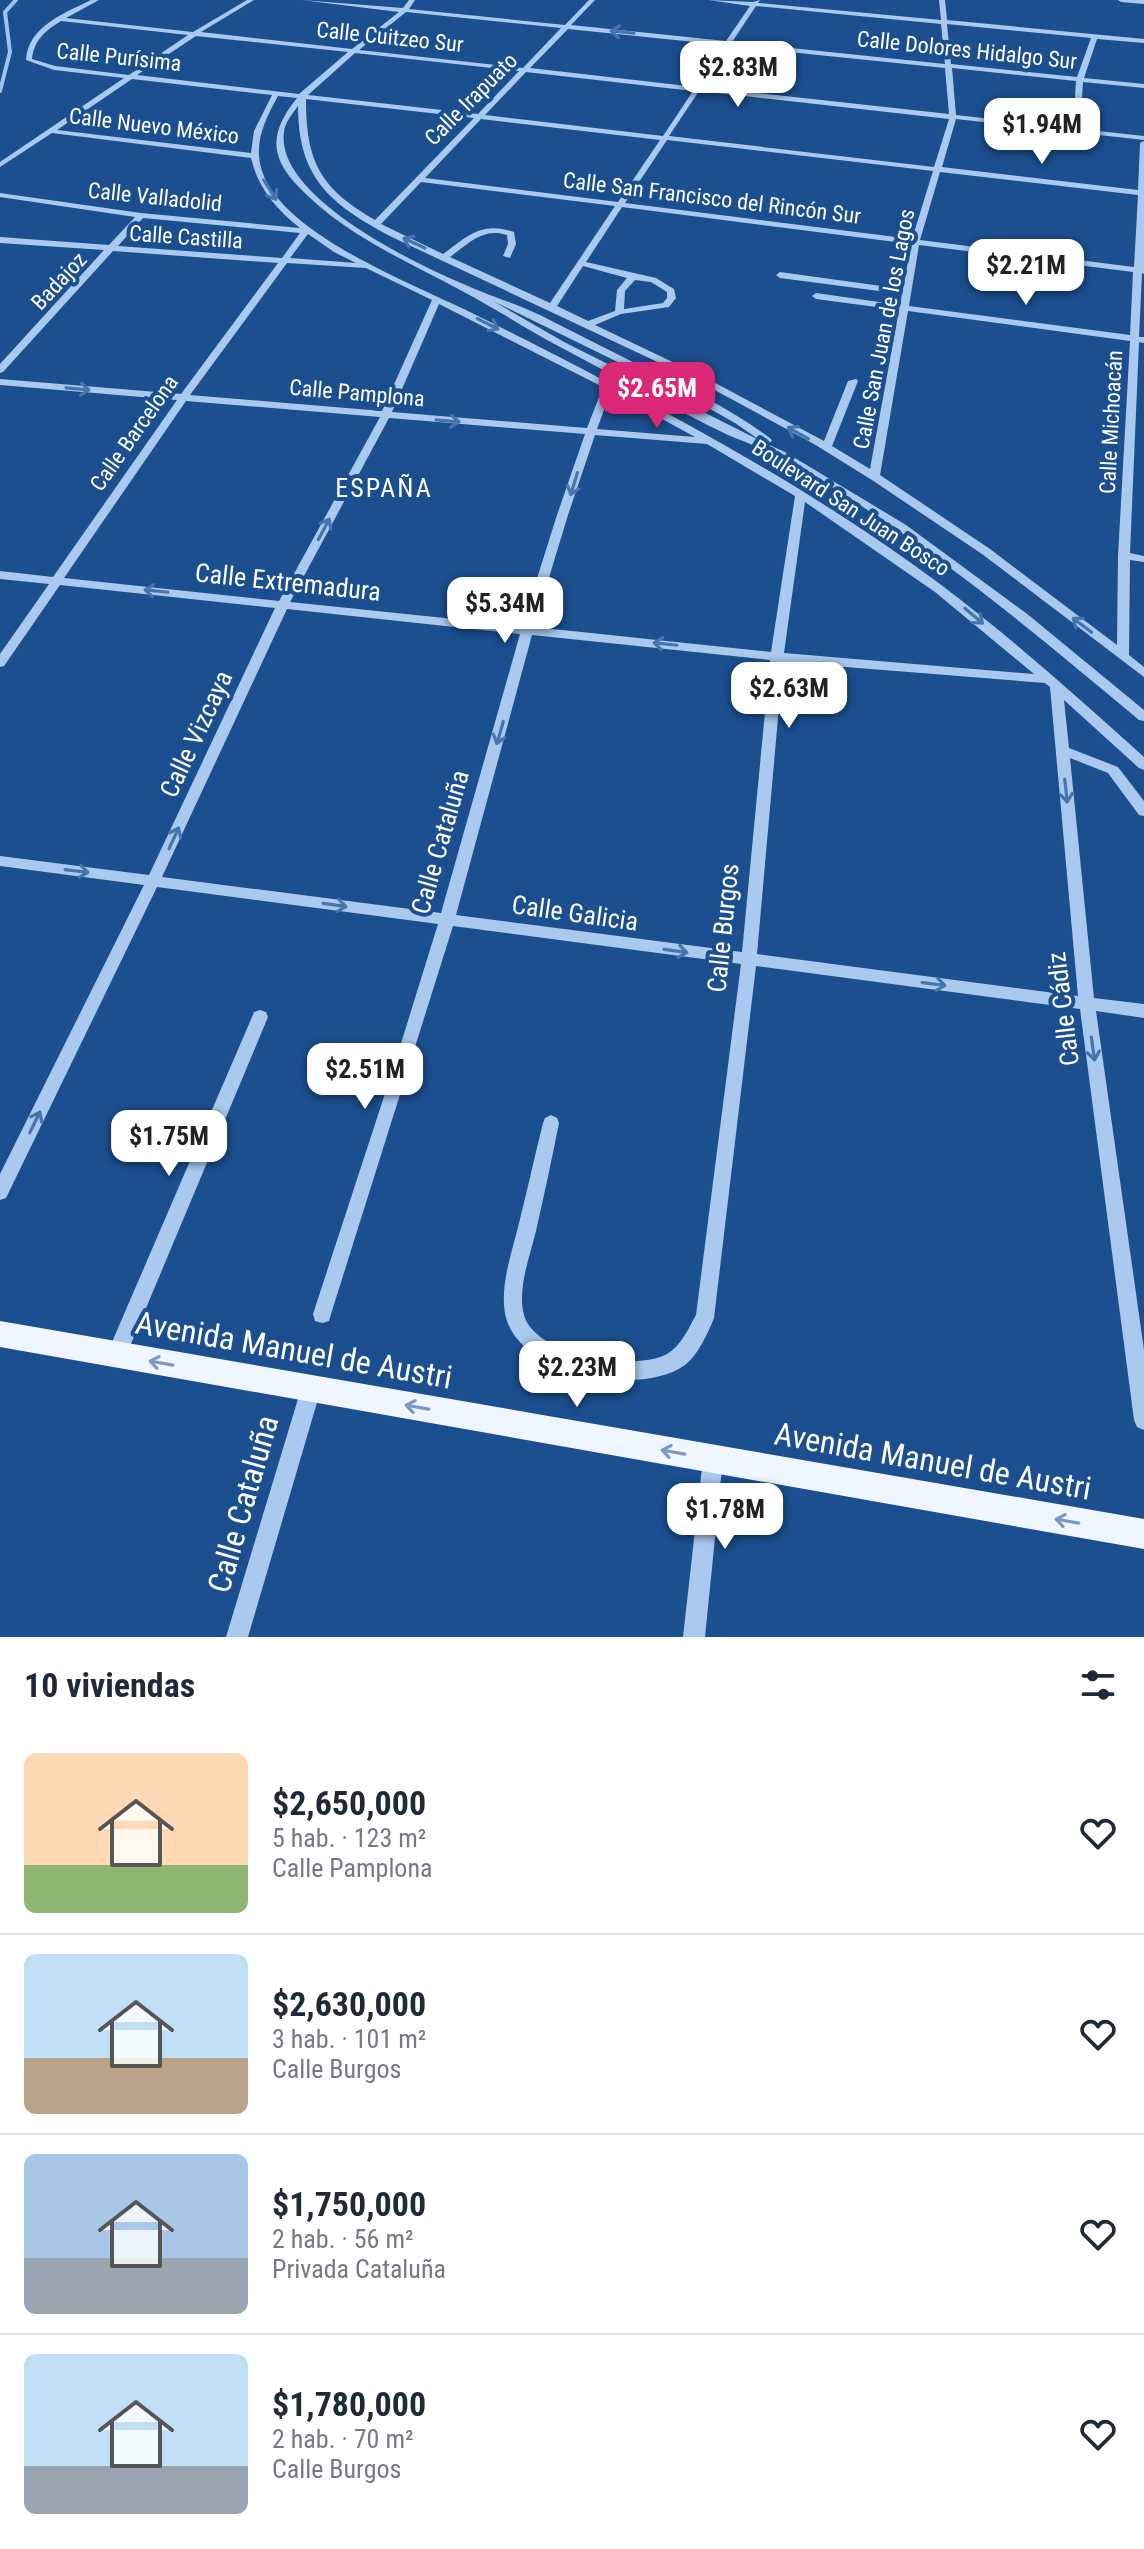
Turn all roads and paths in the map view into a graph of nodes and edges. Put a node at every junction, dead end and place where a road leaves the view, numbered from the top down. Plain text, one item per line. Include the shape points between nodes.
1 (96, 0) edge
2 (251, 0) edge
3 (304, 0) edge
4 (412, 0) edge
5 (423, 0) edge
6 (592, 0) edge
7 (711, 0) edge
8 (942, 0) edge
9 (1121, 0) edge
10 (756, 2) edge
11 (1144, 2) edge
12 (405, 10) junction
13 (61, 19) junction
14 (943, 22) junction
15 (566, 26) junction
16 (194, 34) junction
17 (1095, 36) junction
18 (1144, 41) edge
19 (727, 44) junction
20 (357, 51) junction
21 (950, 66) junction
22 (527, 69) junction
23 (129, 77) junction
24 (1080, 79) junction
25 (1144, 85) edge
26 (698, 89) junction
27 (277, 92) junction
28 (1144, 94) edge
29 (302, 95) junction
30 (479, 117) junction
31 (953, 117) junction
32 (1076, 130) junction
33 (50, 131) junction
34 (667, 139) junction
35 (1144, 140) edge
36 (255, 156) junction
37 (0, 165) edge
38 (936, 170) junction
39 (418, 179) junction
40 (1142, 193) edge
41 (0, 195) edge
42 (623, 204) junction
43 (141, 215) junction
44 (376, 224) junction
45 (306, 231) junction
46 (0, 240) edge
47 (915, 243) junction
48 (113, 250) junction
49 (507, 256) dead end
50 (444, 257) junction
51 (282, 262) junction
52 (581, 263) junction
53 (371, 267) junction
54 (1141, 271) edge
55 (780, 275) dead end
56 (633, 277) junction
57 (907, 292) junction
58 (816, 296) dead end
59 (437, 299) junction
60 (551, 308) junction
61 (904, 308) junction
62 (619, 312) junction
63 (586, 325) junction
64 (1140, 339) edge
65 (0, 370) edge
66 (853, 381) dead end
67 (0, 382) edge
68 (609, 384) junction
69 (182, 399) junction
70 (385, 416) junction
71 (590, 433) junction
72 (1132, 439) junction
73 (1144, 440) edge
74 (712, 441) junction
75 (826, 448) junction
76 (874, 477) junction
77 (800, 497) junction
78 (1124, 556) junction
79 (1144, 559) edge
80 (0, 575) edge
81 (54, 581) junction
82 (283, 604) junction
83 (529, 629) junction
84 (1123, 655) junction
85 (777, 657) junction
86 (0, 663) edge
87 (1144, 673) edge
88 (1052, 682) junction
89 (1144, 717) edge
90 (1062, 750) junction
91 (1144, 765) edge
92 (1144, 811) edge
93 (0, 861) edge
94 (153, 881) junction
95 (447, 920) junction
96 (749, 961) junction
97 (1087, 1004) junction
98 (1144, 1011) edge
99 (260, 1017) dead end
100 (551, 1123) dead end
101 (0, 1192) edge
102 (322, 1314) dead end
103 (0, 1334) edge
104 (116, 1356) junction
105 (311, 1389) junction
106 (1144, 1420) edge
107 (713, 1459) junction
108 (1144, 1534) edge
109 (237, 1637) edge
110 (694, 1637) edge

1 - 13 street, Calle Purísima
2 - 16 street
3 - 12 street, Calle Dolores Hidalgo Sur
4 - 12 street
5 - 12 street
6 - 15 street, Calle Irapuato
7 - 10 street
8 - 14 street, Calle San Juan de los Lagos
9 - 11 street
10 - 14 street
10 - 19 street
12 - 15 street, Calle Dolores Hidalgo Sur
12 - 20 street
13 - 16 street, Calle Cuitzeo Sur
13 - 23 street, Calle Purísima via 32,44 31,62
14 - 17 street
14 - 21 street, Calle San Juan de los Lagos
19 -> 15 street, Calle Dolores Hidalgo Sur
15 - 22 street, Calle Irapuato
16 - 20 street, Calle Cuitzeo Sur
16 - 23 street
17 - 18 street
17 - 24 street
19 - 21 street, Calle Dolores Hidalgo Sur
19 - 26 street
20 - 22 street, Calle Cuitzeo Sur
20 - 29 street
21 - 24 street, Calle Dolores Hidalgo Sur
21 - 31 street, Calle San Juan de los Lagos
22 - 26 street, Calle Cuitzeo Sur
22 - 30 street, Calle Irapuato
23 - 27 street, Calle Purísima
23 - 33 street
24 - 25 street, Calle Dolores Hidalgo Sur
24 - 32 street
25 - 28 street
26 - 31 street, Calle Cuitzeo Sur
26 - 34 street
27 - 29 street, Calle Purísima
27 - 36 street via 255,138
29 - 30 street, Calle Purísima
29 - 44 street, Boulevard San Juan Bosco via 302,144 309,163 340,199
29 - 89 street via 285,118 279,141 290,170 331,213 548,337 781,454 902,527 1022,616
30 - 34 street, Calle Purísima
30 - 39 street, Calle Irapuato
31 - 32 street, Calle Cuitzeo Sur
31 - 38 street, Calle San Juan de los Lagos
32 - 35 street, Calle Cuitzeo Sur
33 - 36 street, Calle Nuevo México
33 - 37 street
34 - 38 street, Calle Purísima
34 - 42 street
35 - 40 street, Calle Michoacán
36 -> 45 street, Boulevard San Juan Bosco via 274,198
38 - 40 street, Calle Purísima
38 - 47 street, Calle San Juan de los Lagos
39 - 42 street, Calle San Francisco del Rincón Sur
39 - 44 street, Calle Irapuato
40 - 54 street, Calle Michoacán
41 - 43 street, Calle Valladolid
42 - 47 street, Calle San Francisco del Rincón Sur
42 - 52 street
43 - 45 street, Calle Valladolid
43 - 48 street, Badajoz
50 -> 44 street, Boulevard San Juan Bosco
45 - 51 street, Calle Barcelona
45 - 53 street, Boulevard San Juan Bosco
46 - 48 street, Calle Castilla
47 - 54 street, Calle San Francisco del Rincón Sur
47 - 57 street, Calle San Juan de los Lagos
48 - 51 street, Calle Castilla
48 - 65 street, Badajoz
49 - 50 street via 511,234 490,230 474,232
50 - 60 street, Boulevard San Juan Bosco
51 - 53 street, Calle Castilla
51 - 69 street, Calle Barcelona
52 - 56 street
52 - 60 street
53 - 59 street, Boulevard San Juan Bosco
54 - 64 street, Calle Michoacán
55 - 57 street
56 - 62 street via 621,290
56 - 62 street via 663,284 672,298 656,308
57 - 61 street, Calle San Juan de los Lagos
58 - 61 street
59 -> 68 street, Boulevard San Juan Bosco
59 - 70 street, Calle Vizcaya
60 - 63 street, Boulevard San Juan Bosco
61 - 64 street
61 - 76 street, Calle San Juan de los Lagos
62 - 63 street
75 -> 63 street, Boulevard San Juan Bosco
64 - 72 street, Calle Michoacán
66 - 75 street
67 -> 69 street, Calle Pamplona
68 - 71 street, Calle Cataluña
68 - 74 street, Boulevard San Juan Bosco
69 - 70 street, Calle Pamplona
69 - 81 street, Calle Barcelona
70 -> 71 street, Calle Pamplona
82 -> 70 street, Calle Vizcaya
71 - 74 street, Calle Pamplona
71 -> 83 street, Calle Cataluña
72 - 73 street
72 - 78 street, Calle Michoacán
74 - 77 street, Boulevard San Juan Bosco
75 - 76 street, Boulevard San Juan Bosco
84 -> 76 street, Boulevard San Juan Bosco
77 - 85 street, Calle Burgos
77 -> 88 street, Boulevard San Juan Bosco via 909,567
78 - 79 street
78 - 84 street, Calle Michoacán
80 - 81 street, Calle Extremadura
82 -> 81 street, Calle Extremadura
81 - 86 street, Calle Barcelona
82 - 83 street, Calle Extremadura
94 -> 82 street, Calle Vizcaya
85 -> 83 street, Calle Extremadura
83 -> 95 street, Calle Cataluña
84 - 87 street, Boulevard San Juan Bosco
85 - 88 street, Calle Extremadura
85 - 96 street, Calle Burgos
88 - 90 street, Calle Cádiz
88 - 91 street, Boulevard San Juan Bosco
90 - 92 street via 1113,770
90 -> 97 street, Calle Cádiz
93 -> 94 street, Calle Galicia
94 -> 95 street, Calle Galicia
101 -> 94 street, Calle Vizcaya
95 -> 96 street, Calle Galicia
95 - 102 street, Calle Cataluña
96 -> 97 street, Calle Galicia
96 - 100 street, Calle Burgos via 705,1318 679,1358 653,1371 571,1362 534,1344 518,1325 515,1282
97 - 98 street, Calle Galicia
97 -> 106 street, Calle Cádiz
99 - 104 street
103 - 104 main road, Avenida Manuel de Austri
105 -> 104 main road, Avenida Manuel de Austri
107 -> 105 main road, Avenida Manuel de Austri
105 - 109 street, Calle Cataluña
108 -> 107 main road, Avenida Manuel de Austri
107 - 110 street

